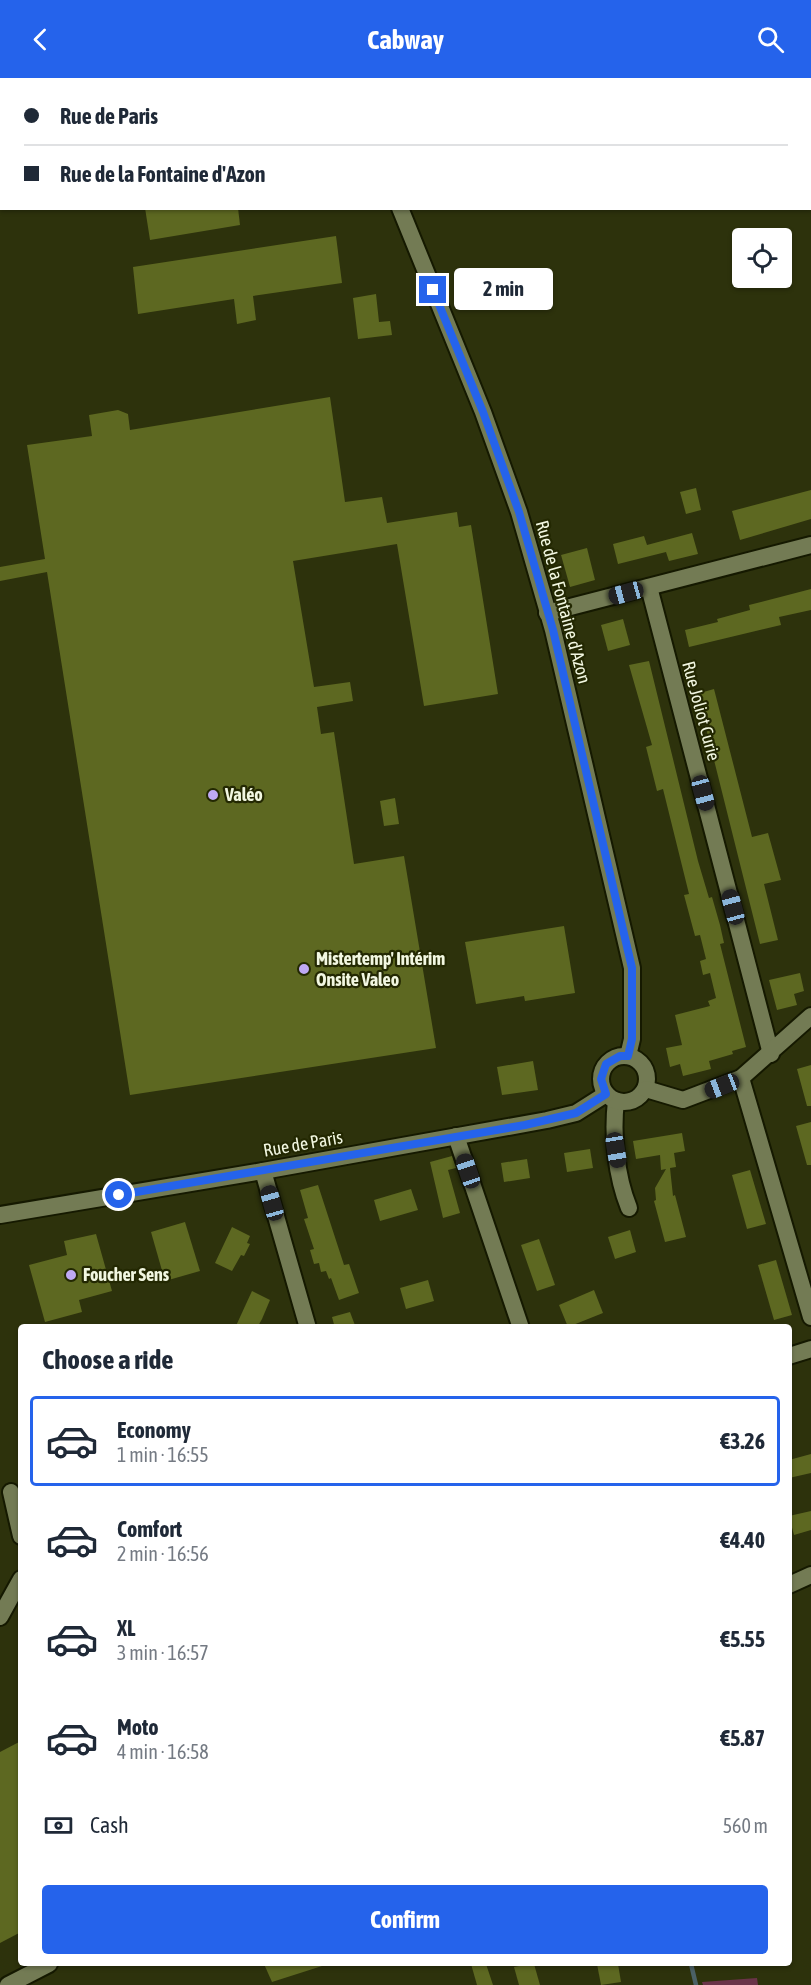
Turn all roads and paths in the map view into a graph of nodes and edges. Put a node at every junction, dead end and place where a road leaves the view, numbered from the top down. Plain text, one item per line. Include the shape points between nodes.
1 (401, 210) edge
2 (811, 545) edge
3 (649, 587) junction
4 (548, 614) junction
5 (811, 1016) edge
6 (771, 1053) junction
7 (628, 1056) junction
8 (741, 1078) junction
9 (646, 1089) junction
10 (611, 1098) junction
11 (456, 1136) junction
12 (263, 1171) junction
13 (628, 1208) dead end
14 (0, 1215) edge
15 (811, 1317) edge
16 (307, 1324) edge
17 (521, 1324) edge
18 (811, 1349) edge
19 (792, 1355) edge
20 (11, 1492) dead end
21 (18, 1523) edge
22 (811, 1575) edge
23 (18, 1584) edge
24 (792, 1584) edge
25 (0, 1617) edge
26 (46, 1966) edge
27 (8, 1985) edge

1 - 4 street, Rue de la Fontaine d'Azon via 487,423 519,512
2 - 3 street
3 - 4 street
3 - 6 street, Rue Joliot Curie
4 - 7 street, Rue de la Fontaine d'Azon via 632,968 632,1039
5 - 6 street
6 - 8 street
7 - 9 street via 645,1068
7 - 10 street via 606,1064 601,1079
8 - 9 street via 683,1100
8 - 15 street
9 - 10 street via 630,1102
10 - 11 street, Rue de Paris via 576,1113 536,1123
10 - 13 street
11 - 12 street, Rue de Paris
11 - 17 street
12 - 14 street, Rue de Paris
12 - 16 street
18 - 19 street
20 - 21 street
22 - 24 street
23 - 25 street
26 - 27 street

